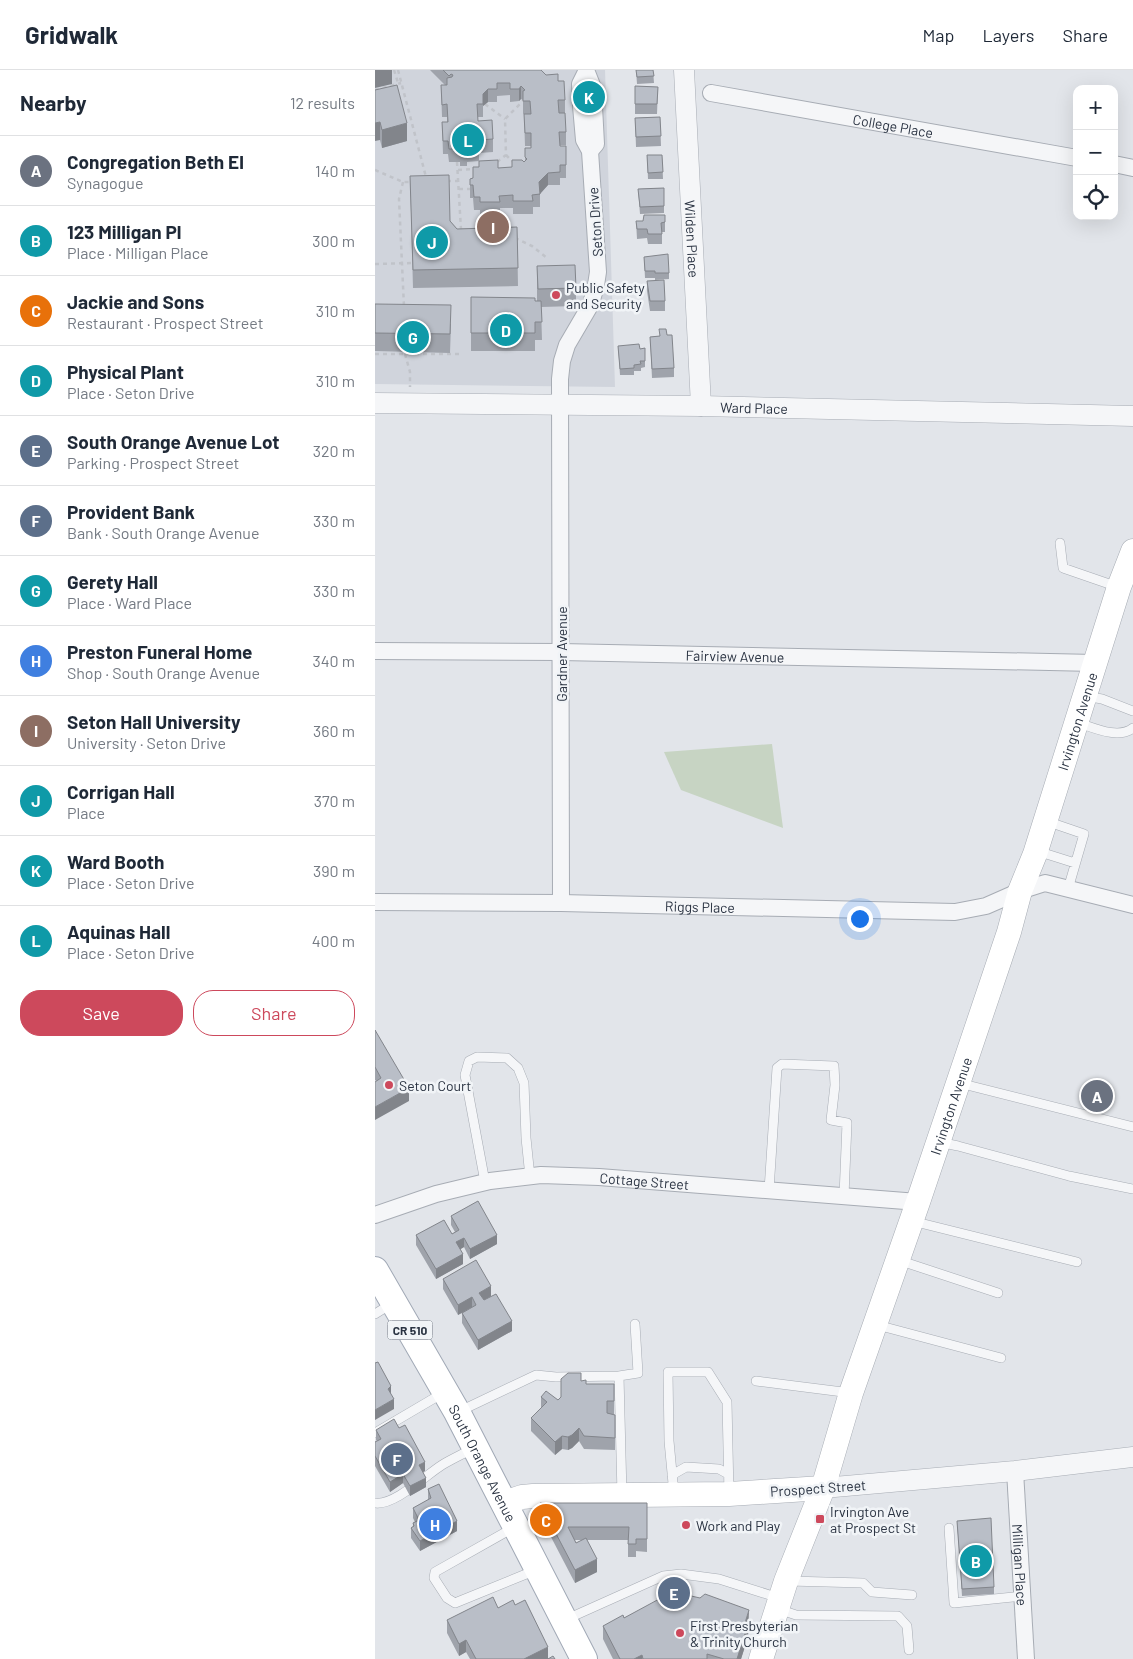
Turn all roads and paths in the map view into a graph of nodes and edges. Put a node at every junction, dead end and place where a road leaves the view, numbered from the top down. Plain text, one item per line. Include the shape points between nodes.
1 (684, 70) edge
2 (393, 71) edge
3 (586, 71) edge
4 (400, 83) junction
5 (375, 90) edge
6 (711, 93) dead end
7 (405, 98) junction
8 (399, 100) edge
9 (523, 100) edge
10 (485, 104) edge
11 (505, 119) junction
12 (506, 155) junction
13 (1073, 157) edge
14 (457, 162) edge
15 (495, 164) edge
16 (1118, 165) edge
17 (519, 167) edge
18 (1133, 168) edge
19 (482, 169) edge
20 (375, 170) edge
21 (457, 170) junction
22 (443, 181) edge
23 (458, 181) junction
24 (403, 182) junction
25 (419, 182) edge
26 (427, 182) edge
27 (473, 188) edge
28 (459, 189) junction
29 (507, 234) edge
30 (461, 236) edge
31 (547, 258) dead end
32 (402, 263) junction
33 (413, 263) edge
34 (375, 264) edge
35 (404, 307) edge
36 (375, 354) edge
37 (405, 354) junction
38 (463, 354) dead end
39 (410, 392) dead end
40 (375, 403) edge
41 (561, 405) junction
42 (701, 406) junction
43 (1133, 416) edge
44 (1059, 543) dead end
45 (1132, 559) edge
46 (1119, 587) junction
47 (375, 651) edge
48 (561, 652) junction
49 (1095, 662) junction
50 (1085, 696) junction
51 (1133, 711) edge
52 (1076, 722) junction
53 (1133, 728) edge
54 (1045, 820) junction
55 (1036, 850) junction
56 (1075, 864) junction
57 (1068, 889) junction
58 (1021, 891) junction
59 (375, 902) edge
60 (561, 902) junction
61 (1133, 905) edge
62 (959, 1083) junction
63 (1133, 1127) edge
64 (938, 1142) junction
65 (530, 1177) junction
66 (485, 1182) junction
67 (1133, 1189) edge
68 (769, 1190) junction
69 (844, 1196) junction
70 (915, 1212) junction
71 (375, 1215) edge
72 (898, 1260) junction
73 (1077, 1262) dead end
74 (375, 1270) edge
75 (998, 1293) dead end
76 (384, 1308) edge
77 (635, 1324) dead end
78 (876, 1325) junction
79 (1001, 1358) dead end
80 (619, 1376) junction
81 (756, 1381) dead end
82 (851, 1393) junction
83 (451, 1402) junction
84 (375, 1433) edge
85 (475, 1448) junction
86 (1133, 1457) edge
87 (1015, 1471) junction
88 (673, 1484) junction
89 (728, 1484) junction
90 (823, 1488) junction
91 (622, 1495) junction
92 (504, 1503) junction
93 (375, 1504) edge
94 (516, 1526) junction
95 (949, 1528) dead end
96 (538, 1569) junction
97 (912, 1595) dead end
98 (781, 1596) junction
99 (1023, 1596) junction
100 (565, 1620) junction
101 (909, 1650) dead end
102 (584, 1659) edge
103 (761, 1659) edge
104 (1026, 1659) edge

1 - 42 street, Wilden Place
2 - 4 path
3 - 41 street, Seton Drive via 593,88 595,144 590,151 598,272 591,304 567,345 562,361
4 - 5 path
4 - 7 path
6 - 13 street, College Place
7 - 8 path
7 - 26 path
9 - 11 path
10 - 11 path
11 - 12 path
12 - 15 path
12 - 17 path
14 - 21 path
16 - 18 street
19 - 21 path
20 - 24 path
21 - 23 path
22 - 23 path
23 - 28 path
24 - 25 path
24 - 32 path via 399,199
27 - 28 path
28 - 30 path
29 - 31 path via 532,246
32 - 33 path
32 - 34 path
32 - 35 path
36 - 37 path
37 - 38 path
37 - 39 path via 410,372
40 - 41 street, Ward Place
41 - 42 street, Ward Place
41 - 48 street, Gardner Avenue
42 - 43 street, Ward Place
44 - 46 lane via 1063,568
45 - 46 main road, Irvington Avenue
46 - 49 main road, Irvington Avenue
47 - 48 street, Fairview Avenue
48 - 49 street, Fairview Avenue
48 - 60 street, Gardner Avenue
49 - 50 main road, Irvington Avenue
50 - 51 lane
50 - 52 main road, Irvington Avenue
52 - 53 lane via 1118,733
52 - 54 main road, Irvington Avenue
54 - 55 main road, Irvington Avenue
54 - 56 lane via 1084,834
55 - 56 lane
55 - 58 main road, Irvington Avenue
56 - 57 lane
57 - 58 street, Riggs Place via 1045,883
57 - 61 street, Riggs Place
58 - 60 street, Riggs Place via 986,906 955,912
58 - 62 main road, Irvington Avenue
59 - 60 street, Riggs Place
62 - 63 lane
62 - 64 main road, Irvington Avenue
64 - 67 lane
64 - 70 main road, Irvington Avenue
65 - 66 street, Cottage Street
65 - 66 lane via 521,1076 507,1058 477,1057 469,1061 465,1075
65 - 68 street, Cottage Street via 599,1177
66 - 71 street, Cottage Street via 436,1194
68 - 69 street, Cottage Street
68 - 69 lane via 777,1068 782,1064 834,1066 831,1120 847,1123
69 - 70 street, Cottage Street
70 - 72 main road, Irvington Avenue
70 - 73 lane
72 - 75 lane
72 - 78 main road, Irvington Avenue
74 - 76 main road, South Orange Avenue / CR 510
76 - 83 main road, South Orange Avenue / CR 510
77 - 80 lane via 638,1373
78 - 79 lane
78 - 82 main road, Irvington Avenue
80 - 83 lane via 536,1375
80 - 91 lane
81 - 82 lane
82 - 90 main road, Irvington Avenue
83 - 84 lane
83 - 85 main road, South Orange Avenue / CR 510
85 - 92 main road, South Orange Avenue / CR 510
85 - 93 lane via 443,1464 395,1498
86 - 87 street, Prospect Street
87 - 90 street, Prospect Street
87 - 99 street, Milligan Place
88 - 89 main road, Prospect Street
88 - 89 lane via 669,1372 708,1372 727,1402
88 - 91 main road, Prospect Street
89 - 90 main road, Prospect Street
90 - 98 main road, Irvington Avenue
91 - 92 main road, Prospect Street via 522,1496
92 - 94 main road, South Orange Avenue / CR 510
94 - 96 main road, South Orange Avenue / CR 510
94 - 96 lane via 435,1572 434,1578 447,1598 455,1603
95 - 99 lane via 954,1603
96 - 100 main road, South Orange Avenue / CR 510
97 - 98 lane via 872,1592 863,1583
98 - 100 lane via 719,1579 681,1574 663,1576
98 - 101 lane via 797,1614 898,1616 907,1626
98 - 103 main road, Irvington Avenue
99 - 104 street, Milligan Place
100 - 102 main road, South Orange Avenue / CR 510

